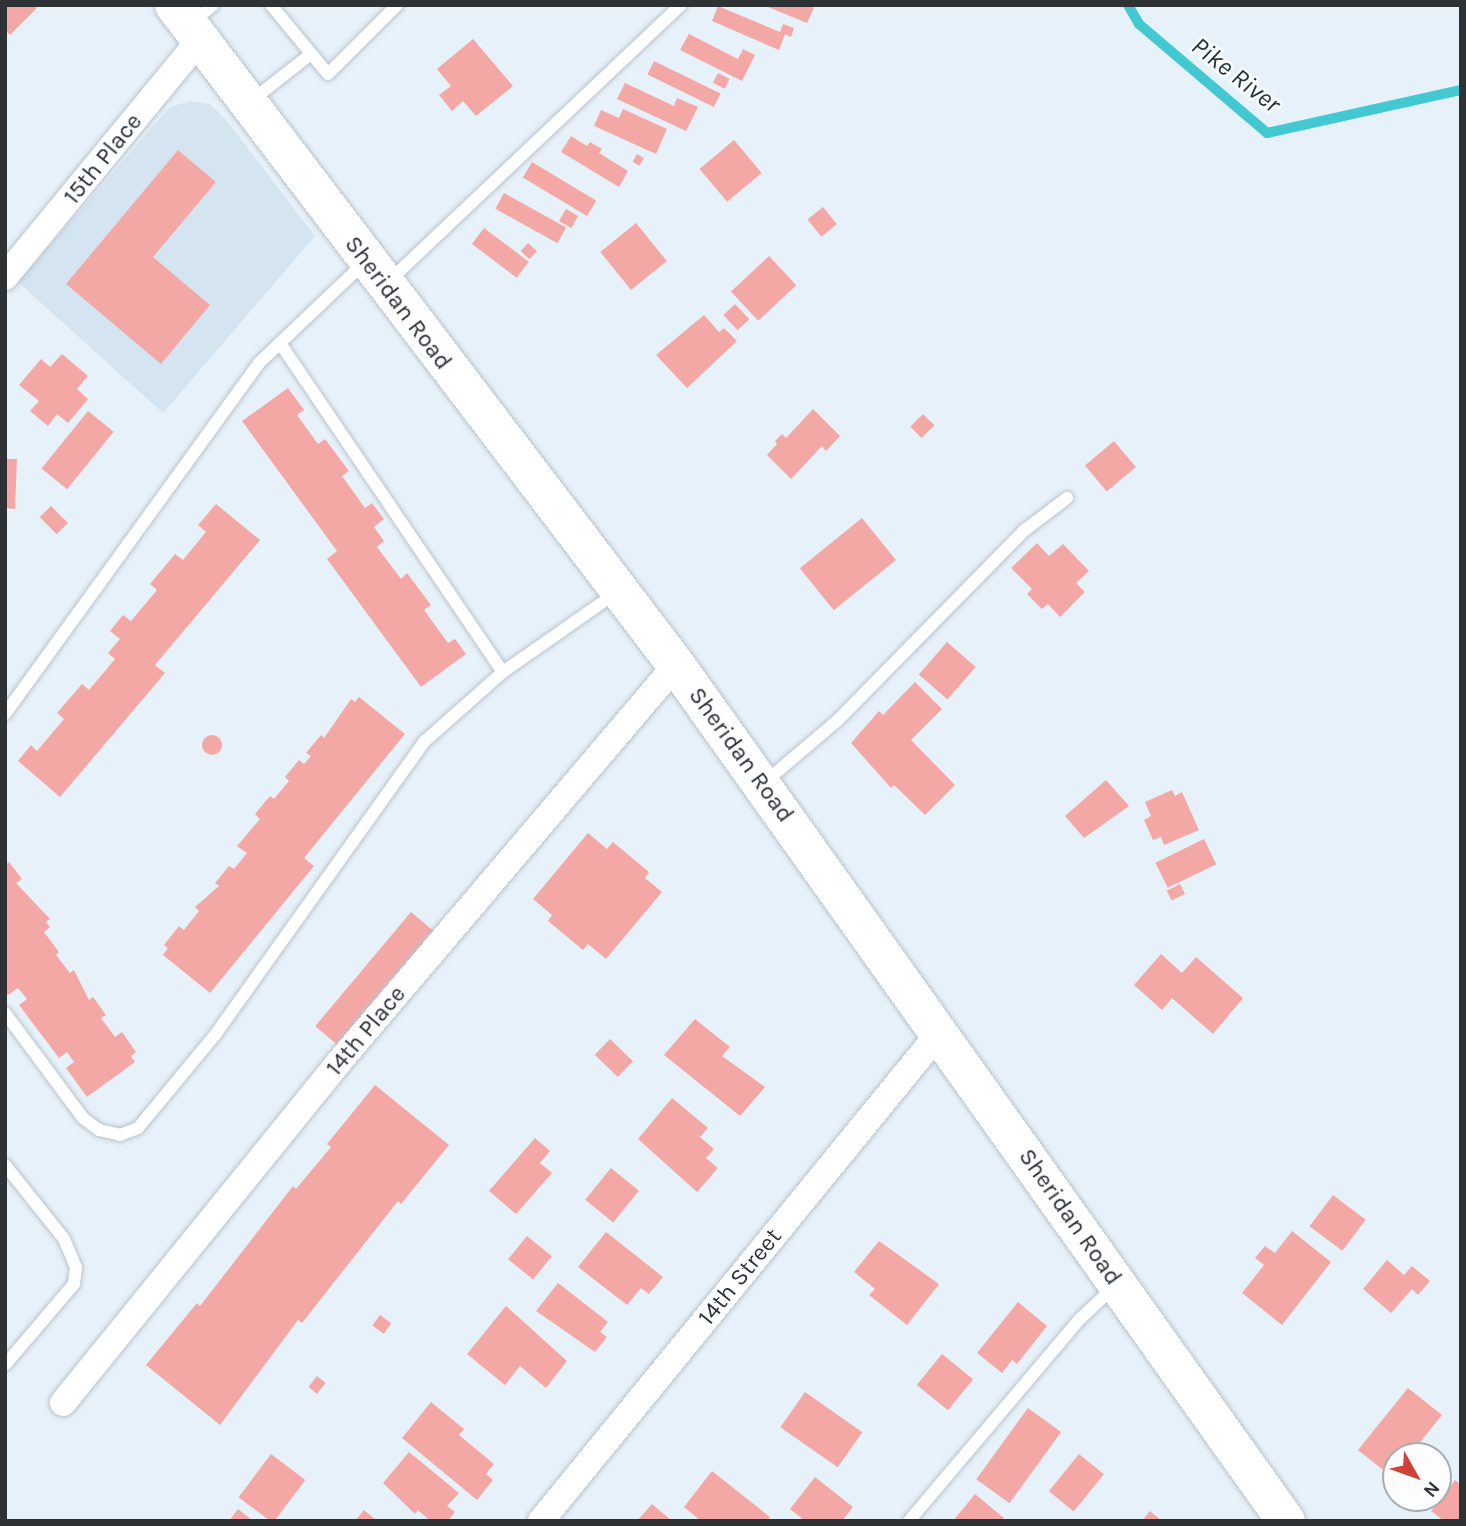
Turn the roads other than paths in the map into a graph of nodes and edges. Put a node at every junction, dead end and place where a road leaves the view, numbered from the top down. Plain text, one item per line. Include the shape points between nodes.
1 (271, 5) edge
2 (397, 5) edge
3 (681, 5) edge
4 (194, 19) edge
5 (311, 54) junction
6 (247, 103) junction
7 (375, 274) junction
8 (5, 277) edge
9 (280, 343) junction
10 (1067, 498) dead end
11 (619, 591) junction
12 (676, 665) junction
13 (503, 672) junction
14 (5, 714) edge
15 (762, 785) junction
16 (5, 1013) edge
17 (940, 1032) junction
18 (5, 1165) edge
19 (1118, 1284) junction
20 (5, 1365) edge
21 (63, 1403) dead end
22 (1273, 1515) edge
23 (541, 1521) edge
24 (909, 1521) edge

1 - 5 lane
2 - 5 lane via 328,74
3 - 7 lane
4 - 6 main road, Sheridan Road
4 - 8 street, 15th Place
5 - 6 lane
6 - 7 main road, Sheridan Road
7 - 9 lane
7 - 11 main road, Sheridan Road
9 - 13 lane
9 - 14 lane via 230,400 99,591
10 - 15 lane via 1025,530 838,720
11 - 12 main road, Sheridan Road
11 - 13 lane
12 - 15 main road, Sheridan Road
12 - 21 street, 14th Place via 339,1062
13 - 16 lane via 425,741 215,1035 138,1128 120,1135 99,1130 83,1118
15 - 17 main road, Sheridan Road
17 - 19 main road, Sheridan Road
17 - 23 street, 14th Street
18 - 20 lane via 64,1239 76,1267 74,1284
19 - 22 main road, Sheridan Road
19 - 24 lane via 1053,1350

